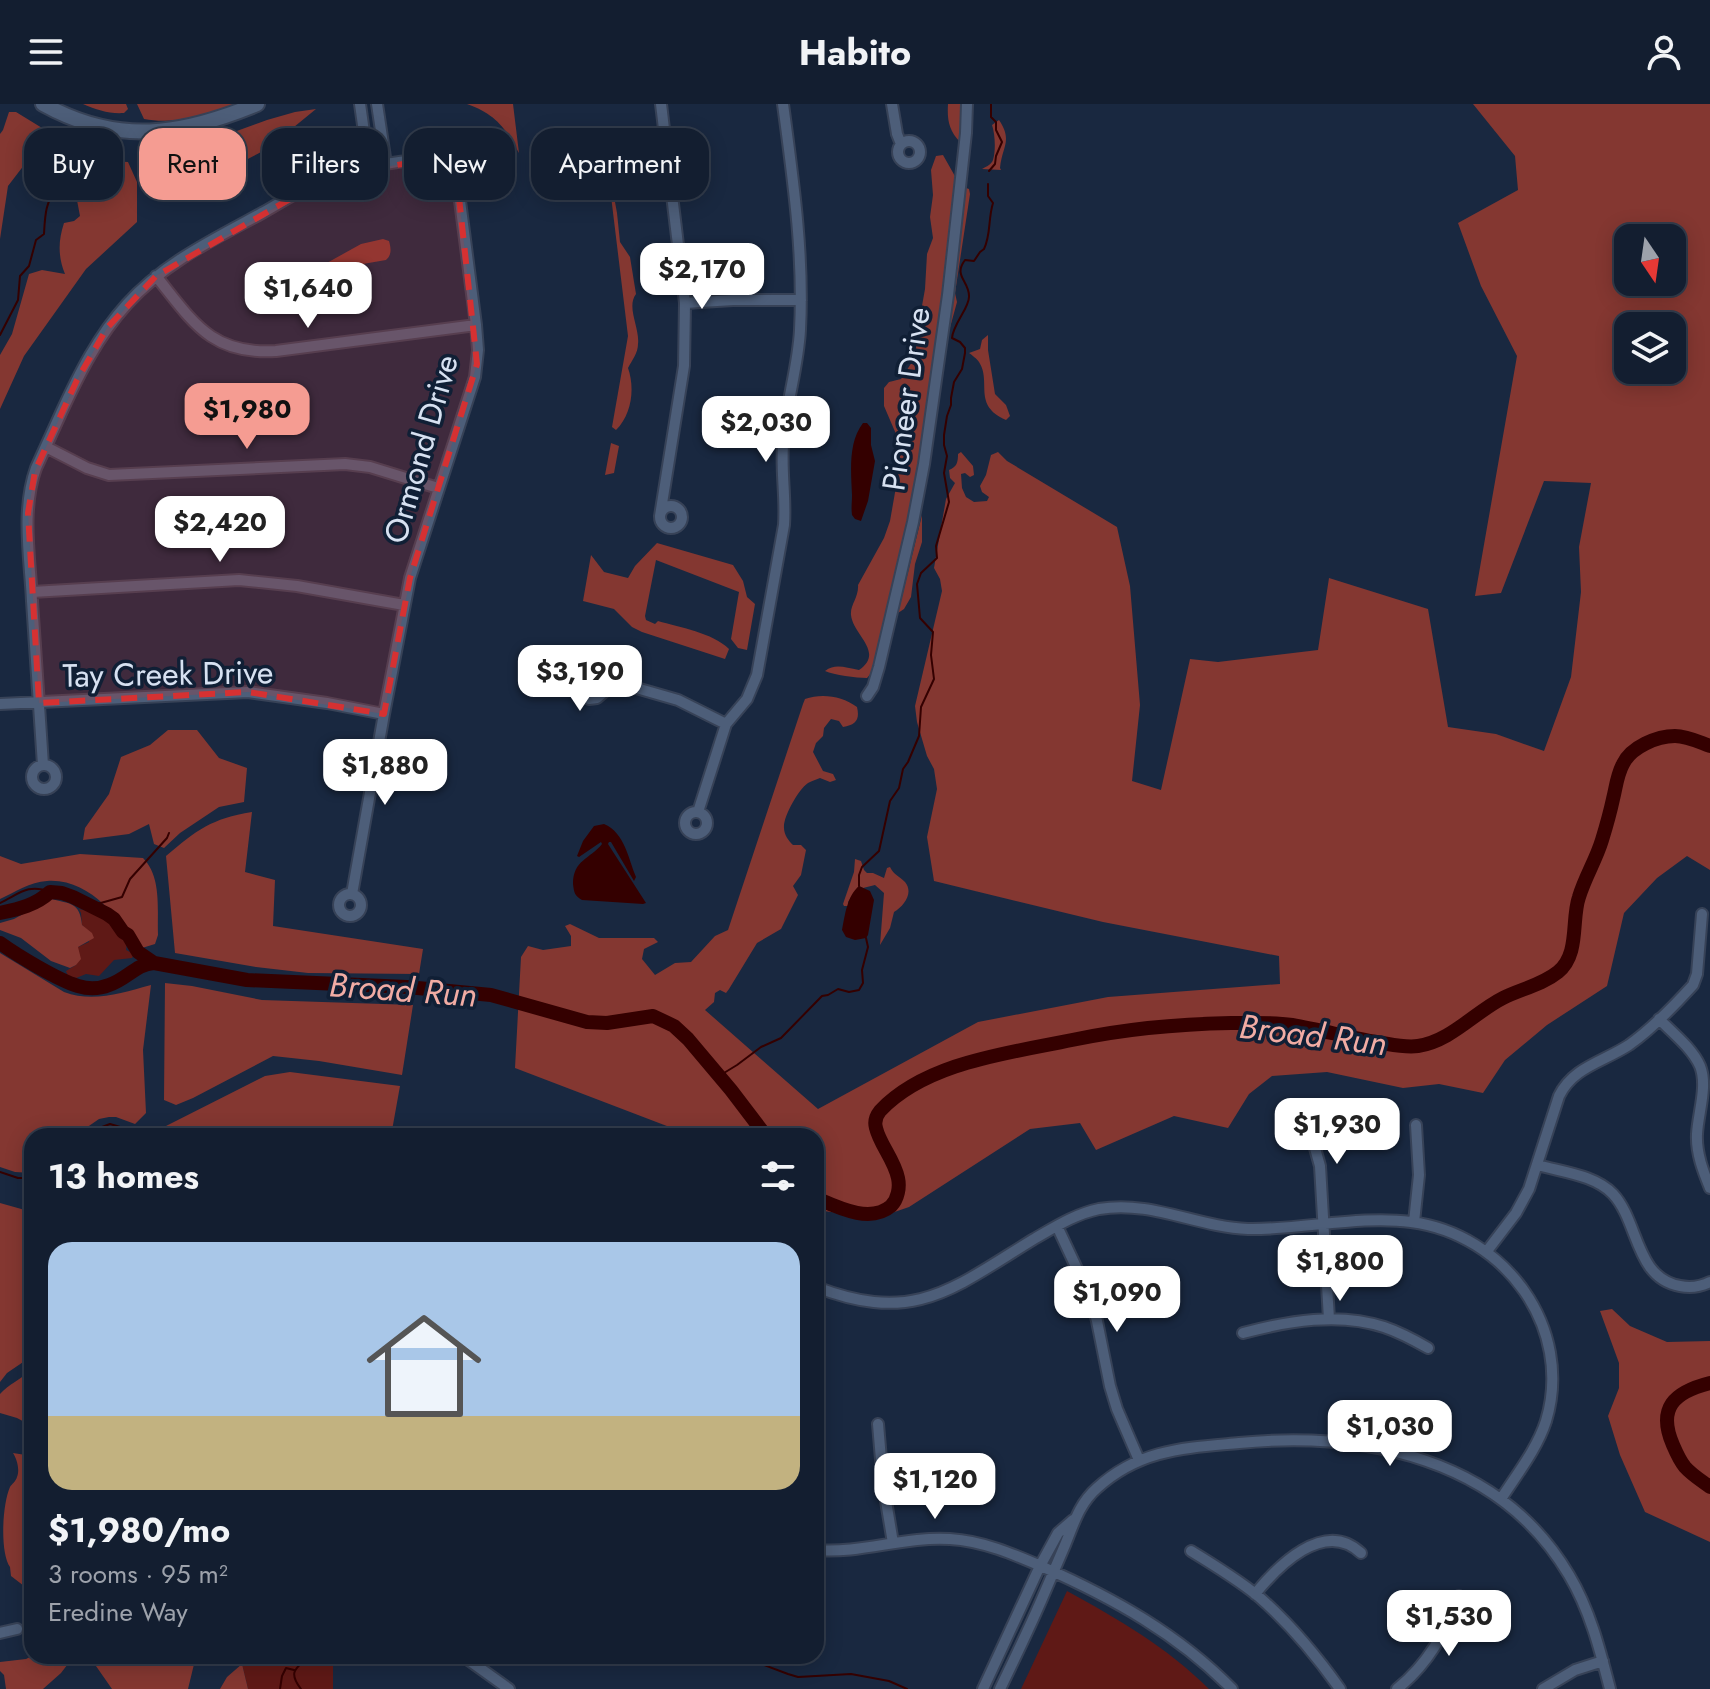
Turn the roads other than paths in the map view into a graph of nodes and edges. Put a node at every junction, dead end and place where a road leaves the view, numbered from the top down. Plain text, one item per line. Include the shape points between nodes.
1 (43, 104) edge
2 (257, 104) edge
3 (360, 104) edge
4 (377, 104) edge
5 (661, 104) edge
6 (783, 104) edge
7 (892, 104) edge
8 (967, 104) edge
9 (363, 128) edge
10 (381, 128) edge
11 (901, 144) dead end
12 (388, 164) edge
13 (285, 200) edge
14 (156, 276) junction
15 (801, 300) junction
16 (685, 303) junction
17 (476, 325) junction
18 (46, 447) junction
19 (438, 488) junction
20 (660, 516) dead end
21 (32, 592) junction
22 (404, 605) junction
23 (598, 677) dead end
24 (867, 696) dead end
25 (39, 703) junction
26 (0, 704) edge
27 (384, 714) junction
28 (726, 724) junction
29 (43, 765) dead end
30 (698, 812) dead end
31 (352, 894) dead end
32 (1702, 914) dead end
33 (1659, 1019) junction
34 (1302, 1122) dead end
35 (1416, 1125) dead end
36 (1538, 1165) junction
37 (1710, 1188) edge
38 (1414, 1222) junction
39 (1324, 1224) junction
40 (1057, 1226) junction
41 (1487, 1251) junction
42 (1710, 1282) edge
43 (824, 1290) edge
44 (1329, 1319) junction
45 (1243, 1333) dead end
46 (1428, 1348) dead end
47 (878, 1424) dead end
48 (1139, 1460) junction
49 (1501, 1499) junction
50 (1074, 1519) junction
51 (893, 1543) junction
52 (824, 1550) edge
53 (1191, 1551) dead end
54 (1361, 1553) dead end
55 (1040, 1566) junction
56 (1053, 1572) junction
57 (1255, 1594) junction
58 (1459, 1596) dead end
59 (17, 1629) dead end
60 (0, 1633) edge
61 (1603, 1661) junction
62 (473, 1664) edge
63 (502, 1687) edge
64 (983, 1689) edge
65 (1000, 1689) edge
66 (1232, 1689) edge
67 (1340, 1689) edge
68 (1397, 1689) edge
69 (1543, 1689) edge
70 (1610, 1689) edge

1 - 2 street via 82,122 146,132 199,125
3 - 9 street
4 - 10 street
5 - 16 street
6 - 15 street
7 - 11 street
8 - 24 street, Pioneer Drive via 946,308 919,493 879,667
12 - 17 street, Ormond Drive via 427,160 445,168 456,183
13 - 14 street, Ormond Drive
14 - 17 street via 205,333 252,352
14 - 18 street, Ormond Drive via 107,328
15 - 16 street
15 - 28 street via 782,448 784,525 760,663 747,699
16 - 20 street via 684,366
17 - 19 street, Ormond Drive via 475,377
18 - 19 street via 109,475 345,464
18 - 21 street, Ormond Drive via 28,513
19 - 22 street, Ormond Drive
21 - 22 street via 239,580
21 - 25 street, Ormond Drive
22 - 27 street, Ormond Drive
23 - 28 street via 678,700
25 - 26 street, Tay Creek Drive
25 - 27 street, Tay Creek Drive via 248,692
25 - 29 street, Ormond Drive
27 - 31 street, Ormond Drive
28 - 30 street
32 - 33 street via 1693,985
33 - 36 street via 1563,1087
33 - 37 street via 1693,1054 1702,1072 1698,1149
34 - 39 street via 1320,1166
35 - 38 street via 1419,1175
36 - 41 street via 1523,1201
36 - 42 street via 1606,1187 1620,1203 1647,1265 1662,1280 1687,1287
38 - 39 street
38 - 41 street via 1447,1230
39 - 40 street via 1230,1227 1130,1207 1098,1209
39 - 44 street
40 - 43 street via 958,1286 920,1300 869,1303
40 - 48 street via 1091,1299 1110,1386
41 - 49 street via 1534,1306 1552,1373 1540,1436
44 - 45 street
44 - 46 street via 1370,1323
47 - 51 street
48 - 49 street via 1177,1449 1272,1440 1339,1442 1427,1461
48 - 50 street via 1096,1489
49 - 61 street via 1562,1563 1588,1614
50 - 55 street via 1058,1533
50 - 56 street
51 - 52 street
51 - 55 street via 970,1541
53 - 57 street
54 - 57 street via 1340,1542 1307,1548 1293,1554
55 - 56 street
55 - 64 street
56 - 65 street
56 - 66 street via 1148,1621
57 - 67 street via 1306,1645
58 - 68 street via 1433,1651
59 - 60 street
61 - 69 street
61 - 70 street
62 - 63 street

